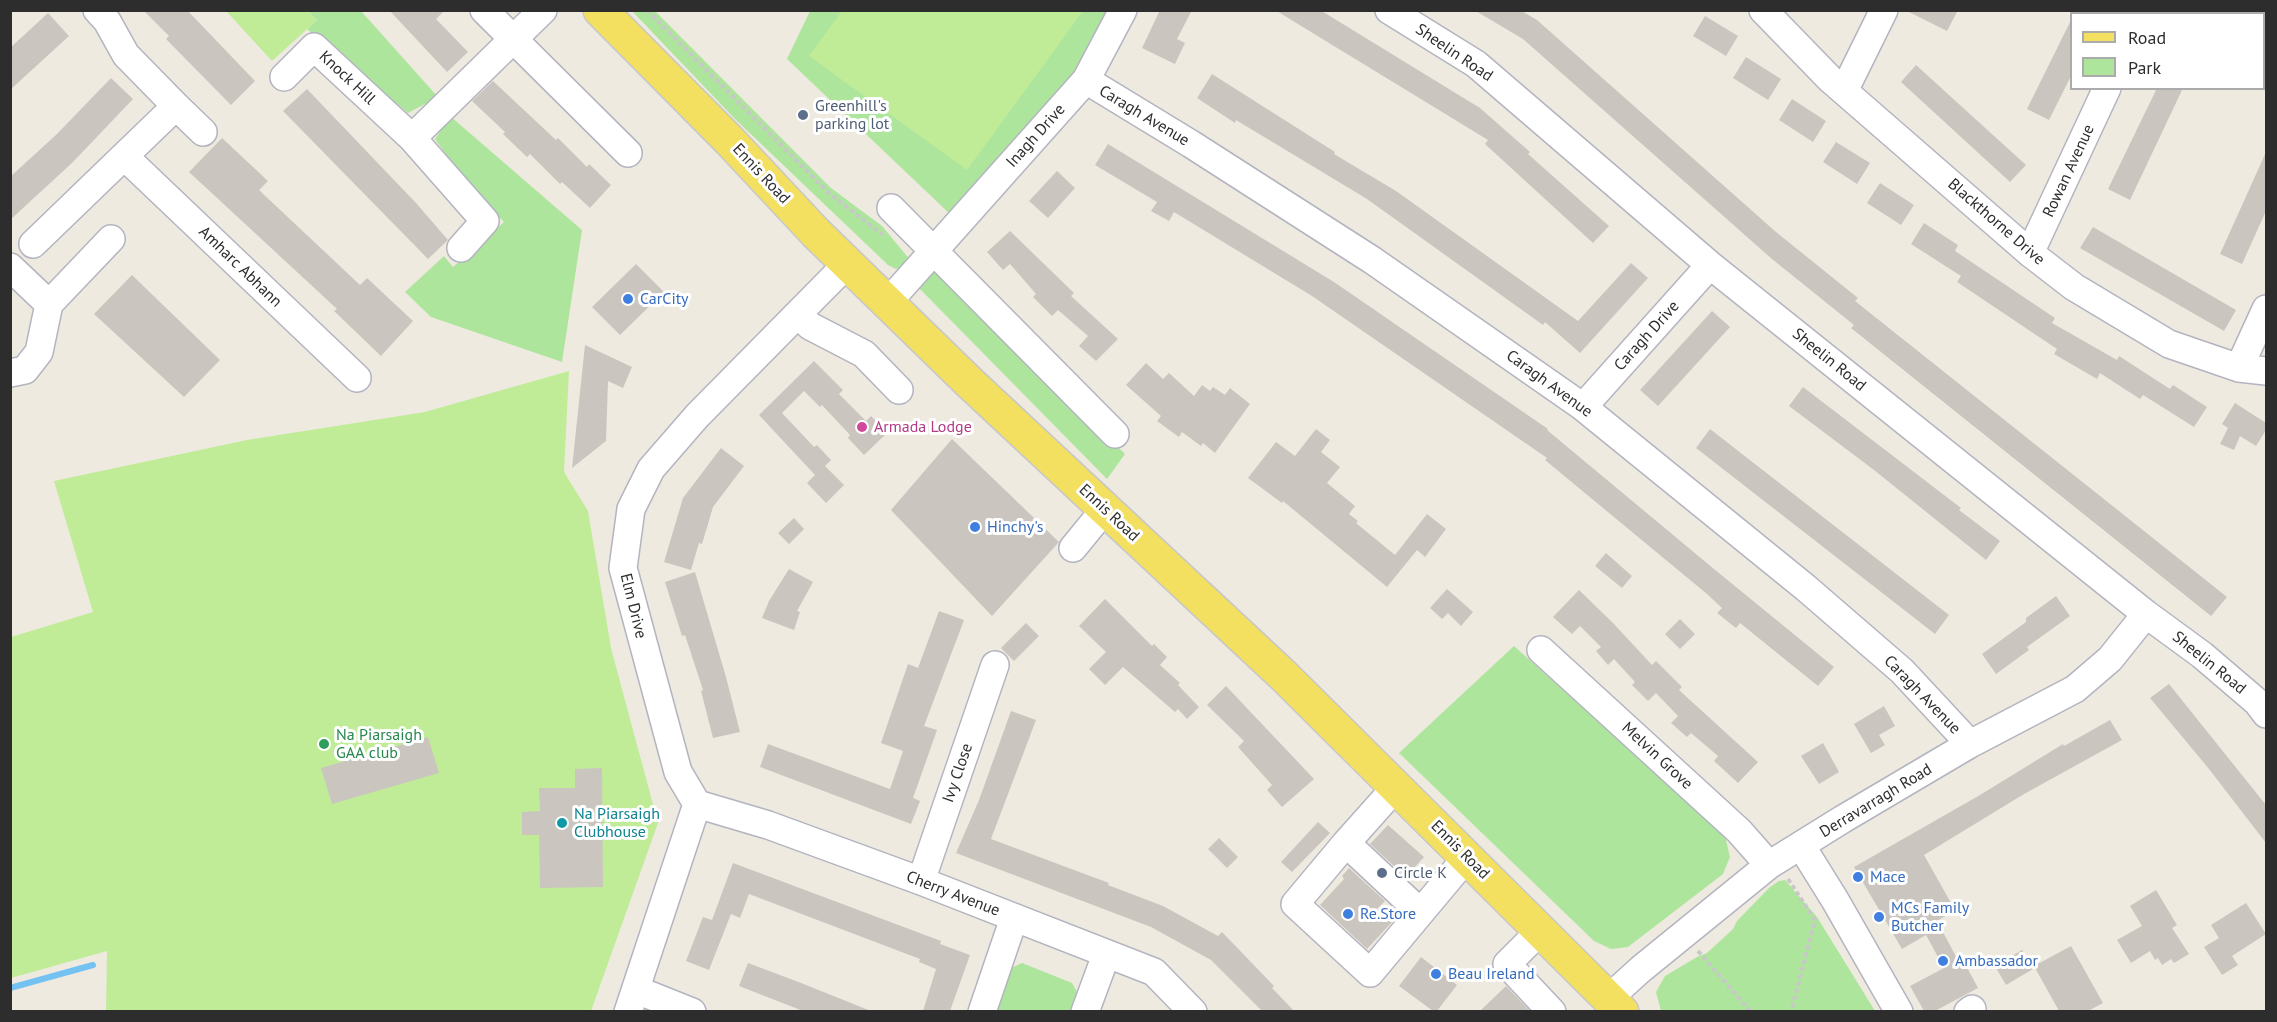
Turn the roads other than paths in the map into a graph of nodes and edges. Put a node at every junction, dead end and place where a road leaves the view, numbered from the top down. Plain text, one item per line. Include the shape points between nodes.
1 (97, 10) edge
2 (484, 10) edge
3 (543, 10) edge
4 (600, 10) edge
5 (1123, 10) edge
6 (1389, 10) edge
7 (1763, 10) edge
8 (1884, 10) edge
9 (513, 41) junction
10 (284, 77) dead end
11 (1086, 80) junction
12 (2107, 90) edge
13 (1844, 91) junction
14 (176, 106) junction
15 (203, 132) dead end
16 (412, 138) junction
17 (628, 153) dead end
18 (124, 156) junction
19 (891, 208) dead end
20 (111, 239) dead end
21 (33, 244) dead end
22 (461, 248) dead end
23 (934, 251) junction
24 (2030, 253) junction
25 (848, 263) junction
26 (1710, 265) junction
27 (10, 267) edge
28 (889, 301) junction
29 (49, 304) junction
30 (2266, 309) edge
31 (798, 314) junction
32 (2239, 368) junction
33 (2266, 370) edge
34 (10, 373) edge
35 (357, 378) dead end
36 (898, 390) dead end
37 (1583, 407) junction
38 (1115, 434) dead end
39 (1105, 509) junction
40 (1072, 548) dead end
41 (2146, 614) junction
42 (1541, 650) dead end
43 (995, 665) dead end
44 (2263, 704) edge
45 (1970, 744) junction
46 (1396, 787) junction
47 (697, 804) junction
48 (1346, 843) junction
49 (1806, 854) junction
50 (1467, 856) junction
51 (1769, 865) junction
52 (921, 881) junction
53 (1420, 912) junction
54 (1014, 918) junction
55 (1540, 930) junction
56 (1106, 955) junction
57 (633, 1001) edge
58 (1616, 1007) edge
59 (692, 1011) edge
60 (982, 1011) edge
61 (1084, 1011) edge
62 (1193, 1011) edge
63 (1552, 1011) edge
64 (1899, 1011) edge

1 - 14 street via 126,55
2 - 9 street
3 - 9 street
4 - 25 main road, Ennis Road
5 - 11 street, Inagh Drive
6 - 26 street, Sheelin Road via 1476,64
7 - 13 street, Blackthorne Drive
8 - 13 street
9 - 16 street
9 - 17 street
10 - 16 street, Knock Hill via 314,47
11 - 23 street, Inagh Drive
11 - 37 street, Caragh Avenue via 1372,260
12 - 24 street, Rowan Avenue
13 - 24 street, Blackthorne Drive
14 - 15 street
14 - 18 street
16 - 22 street, Knock Hill via 485,221
18 - 21 street
18 - 35 street, Amharc Abhann
19 - 23 street
20 - 29 street
23 - 28 street, Inagh Drive
23 - 38 street
24 - 32 street, Blackthorne Drive via 2074,287 2169,344
25 - 28 main road, Ennis Road
25 - 31 street, Elm Drive
26 - 37 street, Caragh Drive
26 - 41 street, Sheelin Road
27 - 29 street
28 - 39 main road, Ennis Road
29 - 34 street via 39,352 25,370
30 - 32 street
31 - 36 street via 810,326 864,354
31 - 47 street, Elm Drive via 697,416 651,469 631,509 623,568 678,772
32 - 33 street, Blackthorne Drive
37 - 45 street, Caragh Avenue via 1902,671
39 - 40 street
39 - 46 main road, Ennis Road via 1277,669
41 - 44 street, Sheelin Road
41 - 45 street, Derravarragh Road via 2110,659 2074,689
42 - 51 street, Melvin Grove via 1739,831
43 - 52 street, Ivy Close
45 - 49 street, Derravarragh Road via 1843,819
46 - 48 street
46 - 50 main road, Ennis Road
47 - 52 street, Cherry Avenue via 768,825
47 - 57 street
48 - 53 street
48 - 53 street via 1295,904 1370,973
49 - 51 street, Derravarragh Road
49 - 64 street
50 - 53 street
50 - 55 main road, Ennis Road
51 - 58 street, Derravarragh Road via 1683,935
52 - 54 street, Cherry Avenue
54 - 56 street, Cherry Avenue
54 - 60 street
55 - 58 main road, Ennis Road
55 - 63 street via 1507,964
56 - 61 street
56 - 62 street, Cherry Avenue via 1154,972
57 - 59 street

